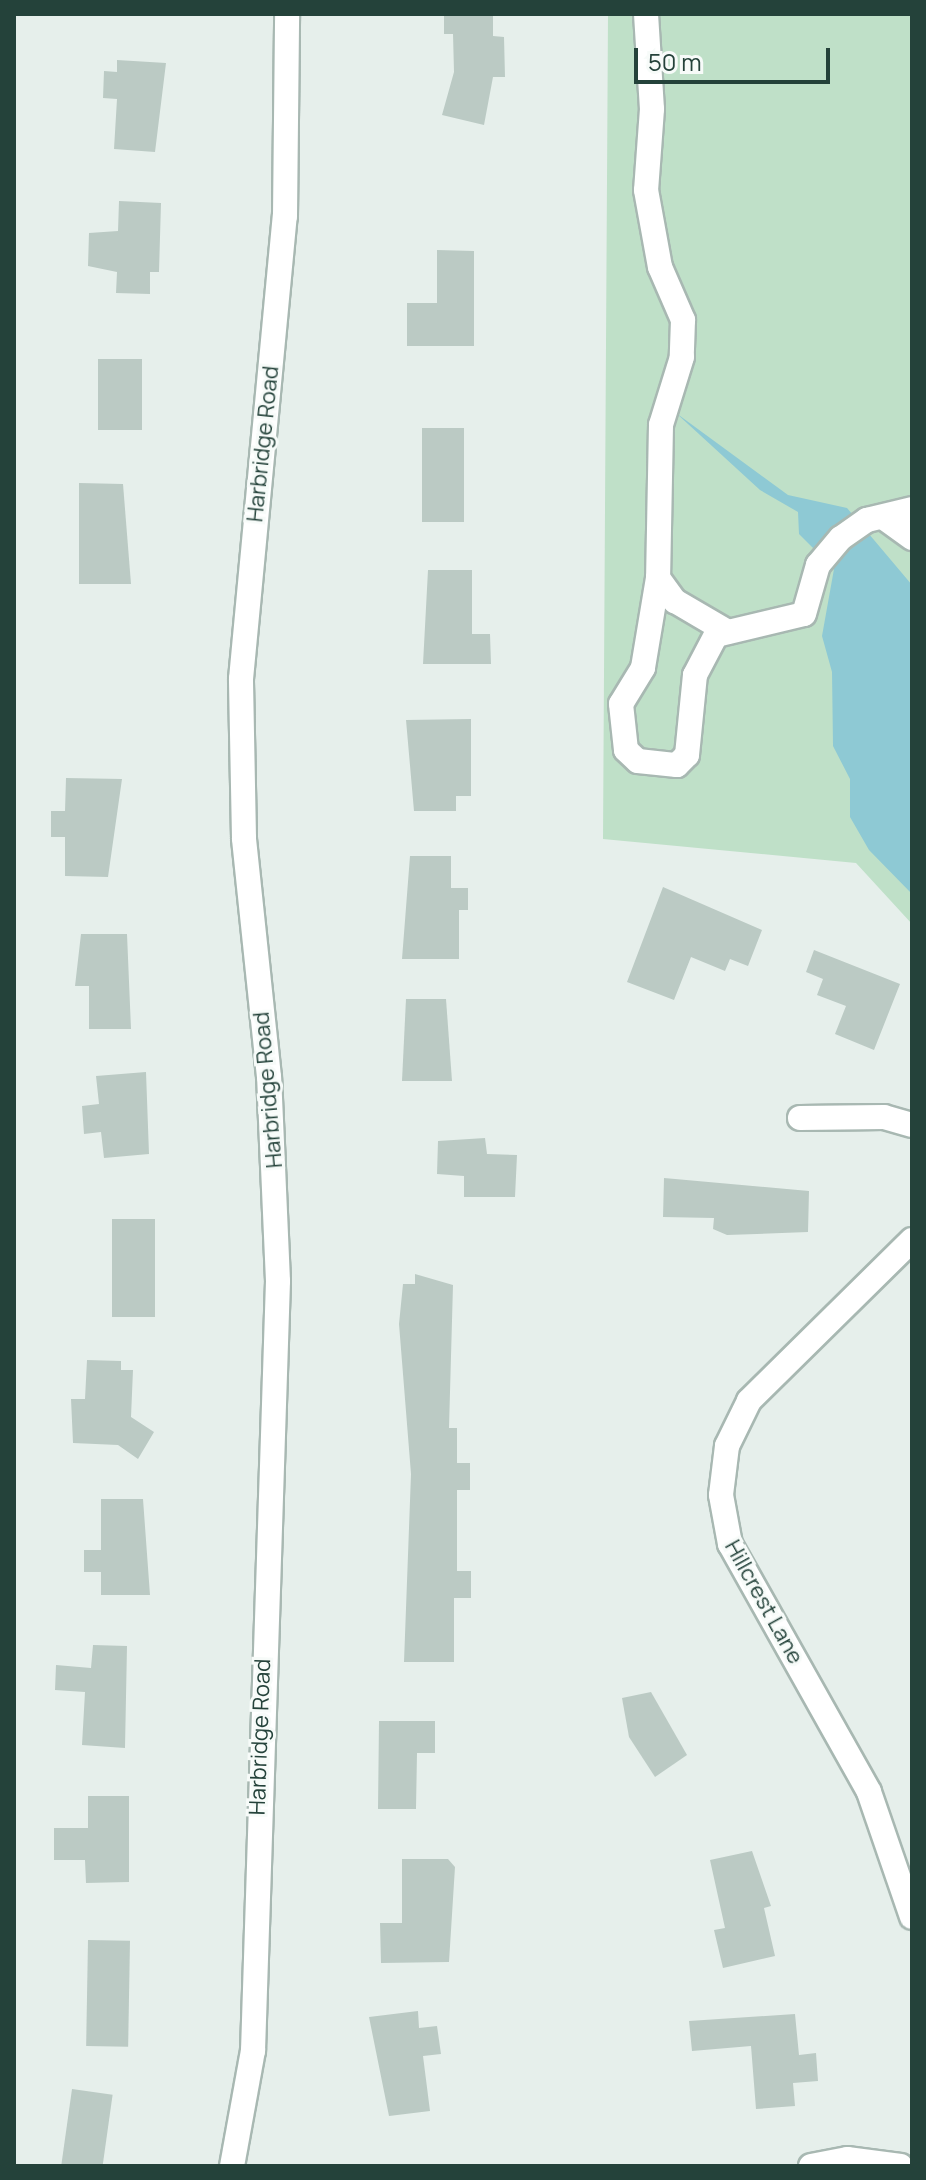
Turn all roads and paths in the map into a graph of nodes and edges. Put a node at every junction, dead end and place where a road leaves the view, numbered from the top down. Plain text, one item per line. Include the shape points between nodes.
1 (287, 14) edge
2 (646, 14) edge
3 (912, 509) edge
4 (875, 519) junction
5 (912, 538) edge
6 (658, 578) junction
7 (728, 632) junction
8 (800, 1118) dead end
9 (912, 1125) edge
10 (912, 1240) edge
11 (912, 1917) edge
12 (232, 2166) edge
13 (811, 2166) edge
14 (901, 2166) edge

1 - 12 street, Harbridge Road via 285,216 241,679 244,838 269,1077 278,1293 253,2051
2 - 6 street via 652,109 646,190 660,267 683,320 682,357 661,425
3 - 4 street
4 - 5 street
4 - 7 street via 818,565 804,614
6 - 7 street via 675,601
6 - 7 street via 643,668 621,704 626,750 638,761 677,765 687,755 695,675 705,650
8 - 9 street via 884,1117
10 - 11 street, Hillcrest Lane via 749,1401 727,1446 721,1495 741,1565 869,1792
13 - 14 street via 847,2159

